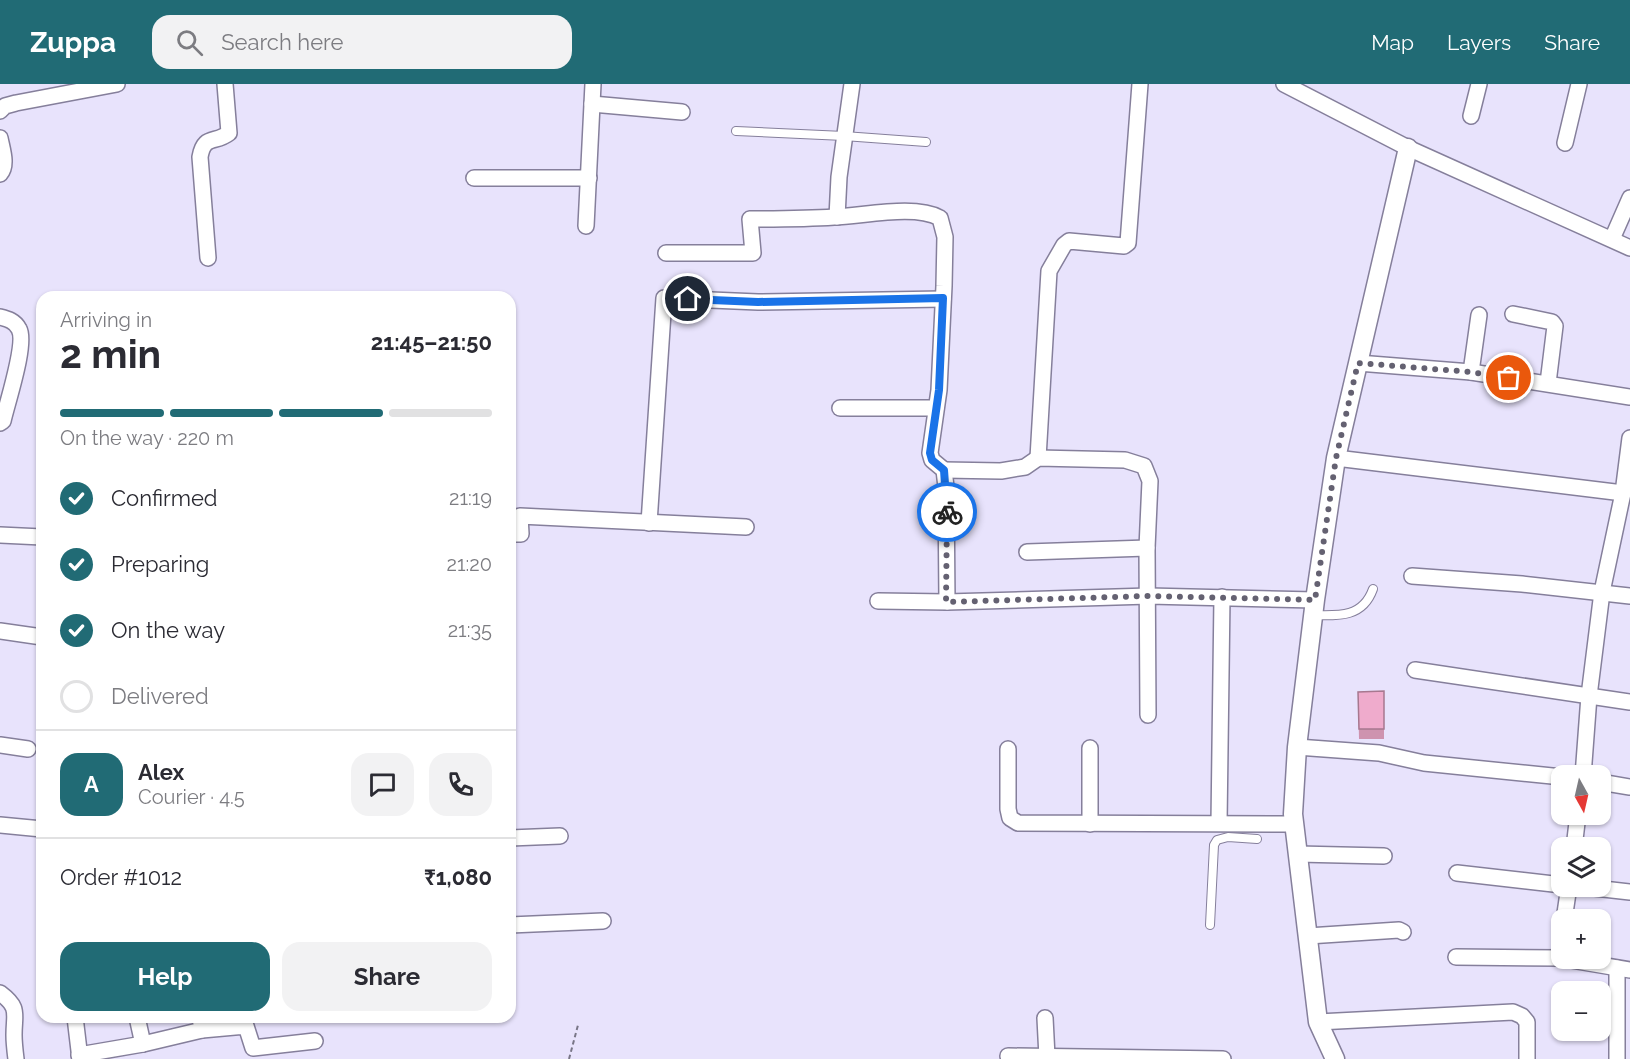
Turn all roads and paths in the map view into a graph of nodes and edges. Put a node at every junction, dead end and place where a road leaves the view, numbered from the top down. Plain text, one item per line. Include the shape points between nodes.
1 (117, 84) edge
2 (225, 84) edge
3 (593, 84) edge
4 (852, 84) edge
5 (1140, 84) edge
6 (1284, 84) edge
7 (1479, 84) edge
8 (1579, 84) edge
9 (592, 104) junction
10 (0, 111) edge
11 (682, 112) dead end
12 (1471, 116) dead end
13 (736, 131) dead end
14 (844, 136) junction
15 (0, 138) edge
16 (926, 142) dead end
17 (1565, 143) dead end
18 (1408, 148) junction
19 (0, 174) edge
20 (474, 178) dead end
21 (589, 178) junction
22 (1630, 198) edge
23 (837, 217) junction
24 (586, 226) dead end
25 (1612, 239) junction
26 (1630, 248) edge
27 (666, 253) dead end
28 (208, 258) dead end
29 (943, 298) junction
30 (1513, 314) dead end
31 (1479, 315) dead end
32 (0, 317) edge
33 (1358, 363) junction
34 (1471, 372) junction
35 (1548, 383) junction
36 (1630, 397) edge
37 (840, 408) dead end
38 (936, 408) junction
39 (0, 423) edge
40 (1630, 438) edge
41 (1038, 458) junction
42 (1336, 458) junction
43 (944, 470) junction
44 (1623, 493) junction
45 (649, 523) junction
46 (746, 527) dead end
47 (516, 534) edge
48 (0, 535) edge
49 (36, 537) edge
50 (1147, 548) junction
51 (1027, 552) dead end
52 (1412, 576) dead end
53 (1373, 589) dead end
54 (1602, 592) junction
55 (1149, 596) junction
56 (1630, 596) edge
57 (1222, 597) junction
58 (878, 601) dead end
59 (946, 602) junction
60 (1314, 608) junction
61 (0, 631) edge
62 (36, 636) edge
63 (1415, 670) dead end
64 (1589, 696) junction
65 (1630, 702) edge
66 (1148, 715) dead end
67 (0, 745) edge
68 (1298, 747) junction
69 (1090, 748) dead end
70 (27, 749) dead end
71 (1008, 749) dead end
72 (1584, 765) edge
73 (1551, 776) edge
74 (1611, 784) edge
75 (1630, 787) edge
76 (1090, 824) junction
77 (1295, 824) junction
78 (0, 825) edge
79 (36, 828) edge
80 (1225, 828) junction
81 (560, 836) dead end
82 (516, 837) edge
83 (1257, 839) dead end
84 (1298, 854) junction
85 (1384, 856) dead end
86 (1457, 873) dead end
87 (1551, 884) edge
88 (1611, 890) edge
89 (1630, 892) edge
90 (603, 921) dead end
91 (516, 925) edge
92 (1210, 926) dead end
93 (1403, 933) dead end
94 (1308, 936) junction
95 (1455, 957) dead end
96 (1551, 958) edge
97 (1624, 969) edge
98 (0, 993) edge
99 (1045, 1018) dead end
100 (1318, 1022) junction
101 (76, 1023) edge
102 (138, 1023) edge
103 (201, 1023) edge
104 (578, 1025) dead end
105 (315, 1041) dead end
106 (143, 1044) junction
107 (1008, 1056) dead end
108 (79, 1057) edge
109 (1047, 1057) junction
110 (1073, 1058) edge
111 (16, 1059) edge
112 (569, 1059) edge
113 (1223, 1059) edge
114 (1335, 1059) edge
115 (1527, 1059) edge
116 (1617, 1059) edge

1 - 10 street via 16,103
2 - 28 street via 229,133 204,144 200,157
3 - 9 street
4 - 14 street
5 - 41 street via 1128,243 1124,246 1069,241 1049,271
6 - 18 street
7 - 12 street
8 - 17 street
9 - 11 street
9 - 21 street
13 - 14 lane
14 - 16 lane
14 - 23 street
15 - 19 street via 5,163
18 - 25 street
18 - 33 street
20 - 21 street
21 - 24 street
22 - 25 street
23 - 27 street via 750,219 753,253
23 - 29 street via 930,212 940,218 945,237
25 - 26 street
29 - 38 street
29 - 45 street via 758,302 664,298
30 - 35 street via 1552,322 1555,326
31 - 34 street
32 - 39 street via 19,327 22,337
33 - 34 street
33 - 42 street
34 - 35 street
35 - 36 street
37 - 38 street
38 - 43 street via 930,453
40 - 44 street
41 - 43 street via 1025,467 1001,471
41 - 50 street via 1125,460 1144,466 1150,481
42 - 44 street
42 - 60 street
43 - 59 street
44 - 54 street
45 - 46 street
45 - 47 street via 520,516 521,534
48 - 49 street
50 - 51 street
50 - 55 street
52 - 54 street
53 - 60 lane via 1369,600 1344,615
54 - 56 street
54 - 64 street
55 - 57 street
55 - 59 street
55 - 66 street
57 - 60 street
57 - 80 street
58 - 59 street
60 - 68 street
61 - 62 street
63 - 64 street
64 - 65 street
64 - 72 street
67 - 70 street
68 - 73 street via 1379,753 1424,763
68 - 77 street
69 - 76 street
71 - 76 street via 1010,818 1018,823
74 - 75 street
76 - 80 street
77 - 80 street
77 - 84 street
78 - 79 street
80 - 83 lane
80 - 92 lane via 1214,845
81 - 82 street
84 - 85 street
84 - 94 street
86 - 87 street
88 - 89 street
90 - 91 street
93 - 94 street via 1399,930
94 - 100 street
95 - 96 street
97 - 116 street
98 - 111 street via 14,1007
99 - 109 street
100 - 114 street
100 - 115 street via 1513,1012 1527,1022
101 - 108 street
102 - 106 street
103 - 105 street via 246,1026 253,1048
103 - 106 street
104 - 112 path
106 - 108 street
107 - 109 street
109 - 110 street
110 - 113 street

